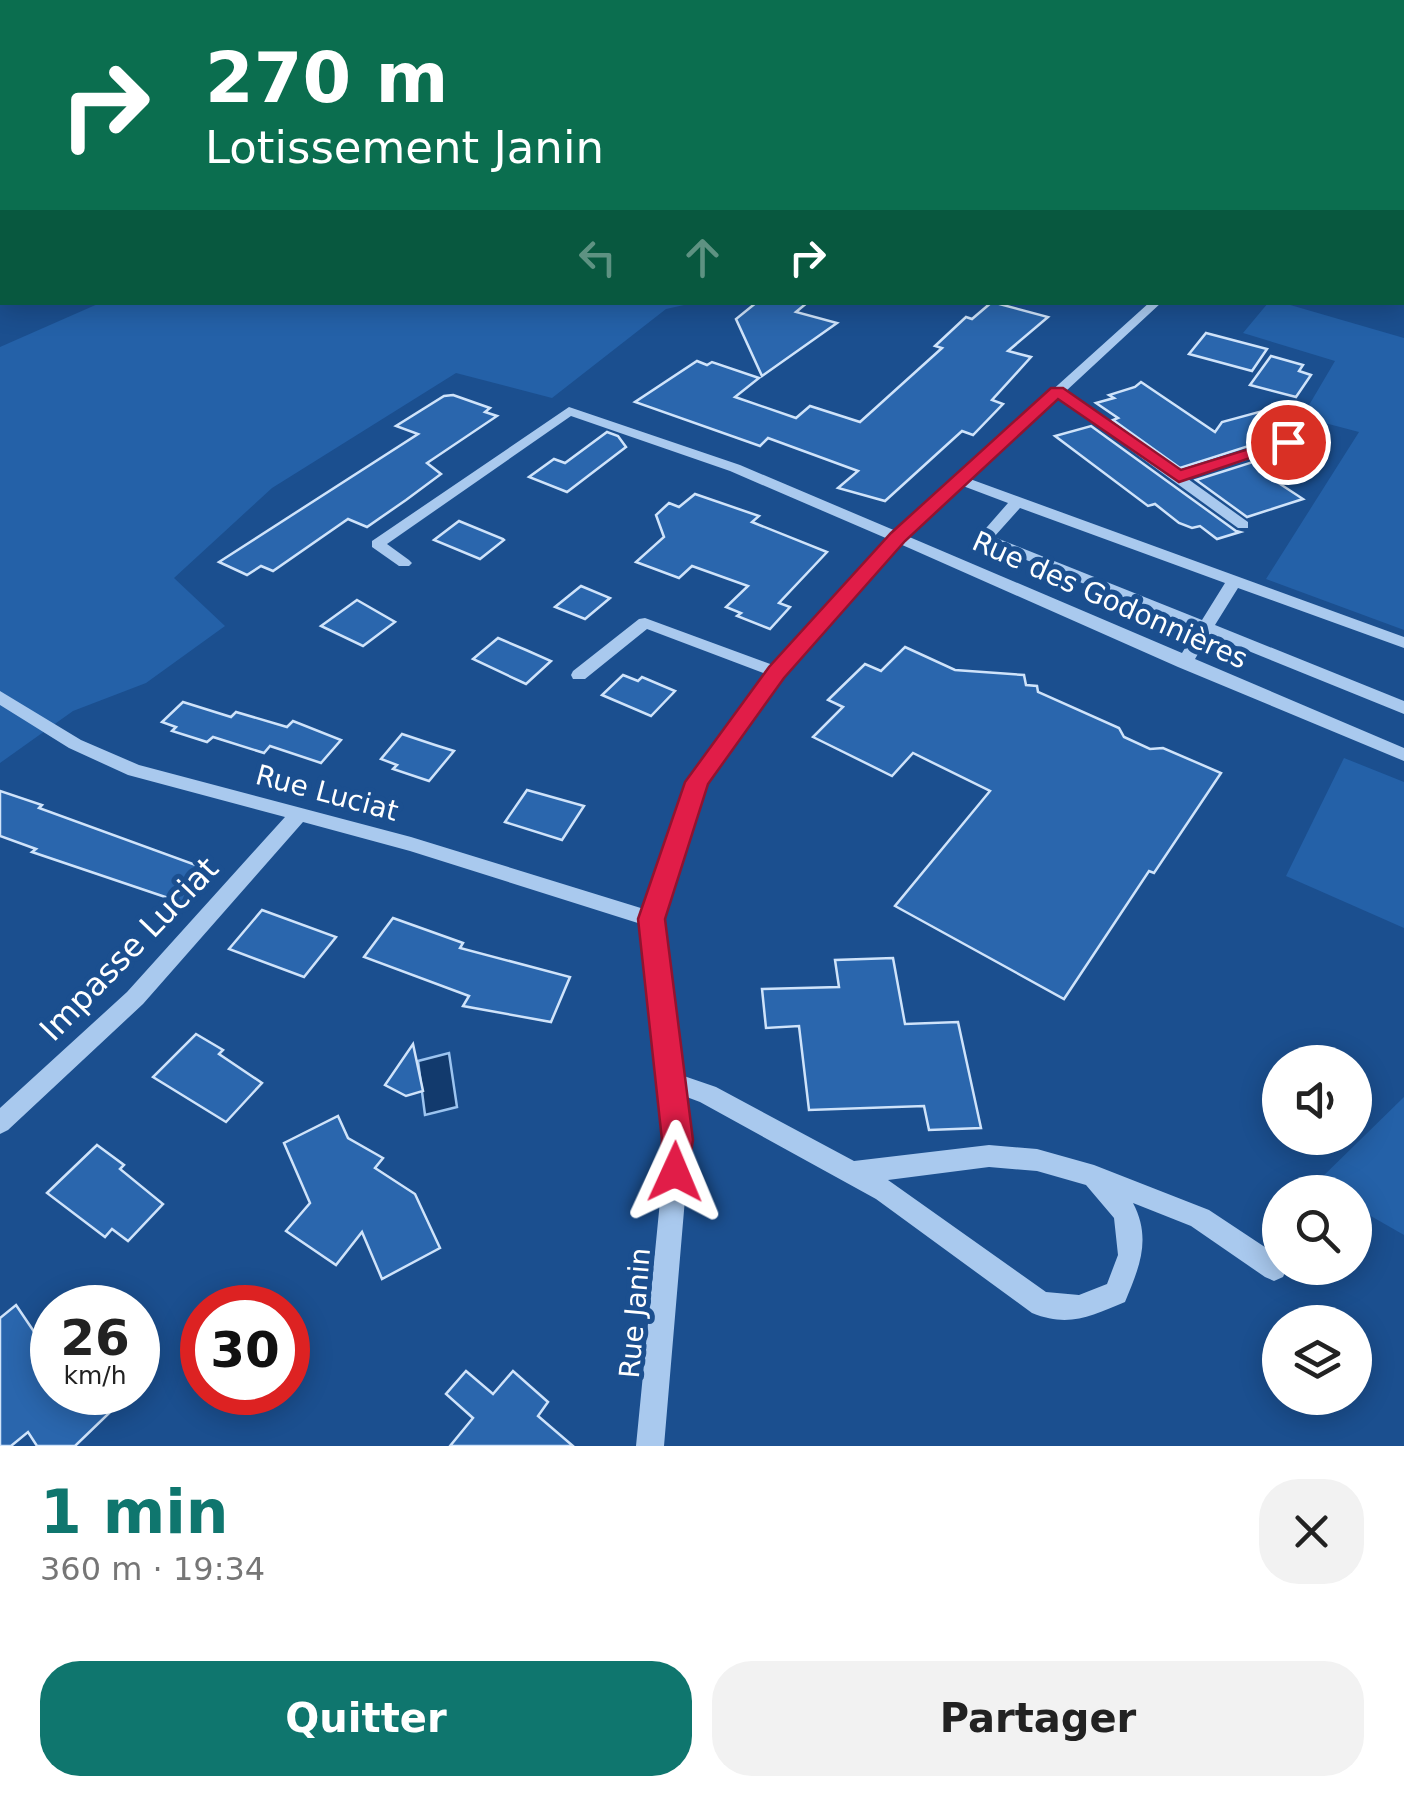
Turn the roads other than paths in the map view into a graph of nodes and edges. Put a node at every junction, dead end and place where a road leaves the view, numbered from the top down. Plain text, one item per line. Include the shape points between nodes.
1 (1155, 305) edge
2 (1057, 391) junction
3 (1288, 442) dead end
4 (1179, 477) junction
5 (960, 480) junction
6 (1017, 502) junction
7 (1242, 525) dead end
8 (898, 537) junction
9 (1040, 561) junction
10 (404, 563) dead end
11 (1235, 580) junction
12 (1014, 588) junction
13 (1207, 625) junction
14 (1404, 643) edge
15 (1184, 663) junction
16 (776, 672) junction
17 (579, 675) dead end
18 (0, 697) edge
19 (1404, 708) edge
20 (1404, 755) edge
21 (298, 814) junction
22 (652, 919) junction
23 (671, 1081) junction
24 (0, 1123) edge
25 (852, 1173) junction
26 (1094, 1176) junction
27 (1262, 1260) edge
28 (650, 1446) edge

1 - 2 street, Rue Janin
2 - 4 street
2 - 5 street, Rue Janin
3 - 4 street
4 - 7 street
5 - 6 street
5 - 8 street, Rue Janin
6 - 9 street via 985,538
6 - 11 street
8 - 10 street, Rue des Godonnières via 690,450 569,411 377,544
8 - 12 street, Rue des Godonnières
8 - 16 street, Rue Janin
9 - 12 street
9 - 13 street
11 - 13 street
11 - 14 street
12 - 15 street, Rue des Godonnières
13 - 15 street
13 - 19 street
15 - 20 street, Rue des Godonnières
16 - 17 street via 646,623
16 - 22 street, Rue Janin via 696,782
18 - 21 street, Rue Luciat via 75,744 134,770
21 - 22 street, Rue Luciat
21 - 24 street, Impasse Luciat via 134,998
22 - 23 street, Rue Janin
23 - 25 street via 708,1094
23 - 28 street, Rue Janin via 678,1140
25 - 26 street via 989,1156 1037,1160
25 - 26 street via 1041,1304 1079,1308 1116,1293 1131,1255 1126,1213
26 - 27 street via 1200,1218

